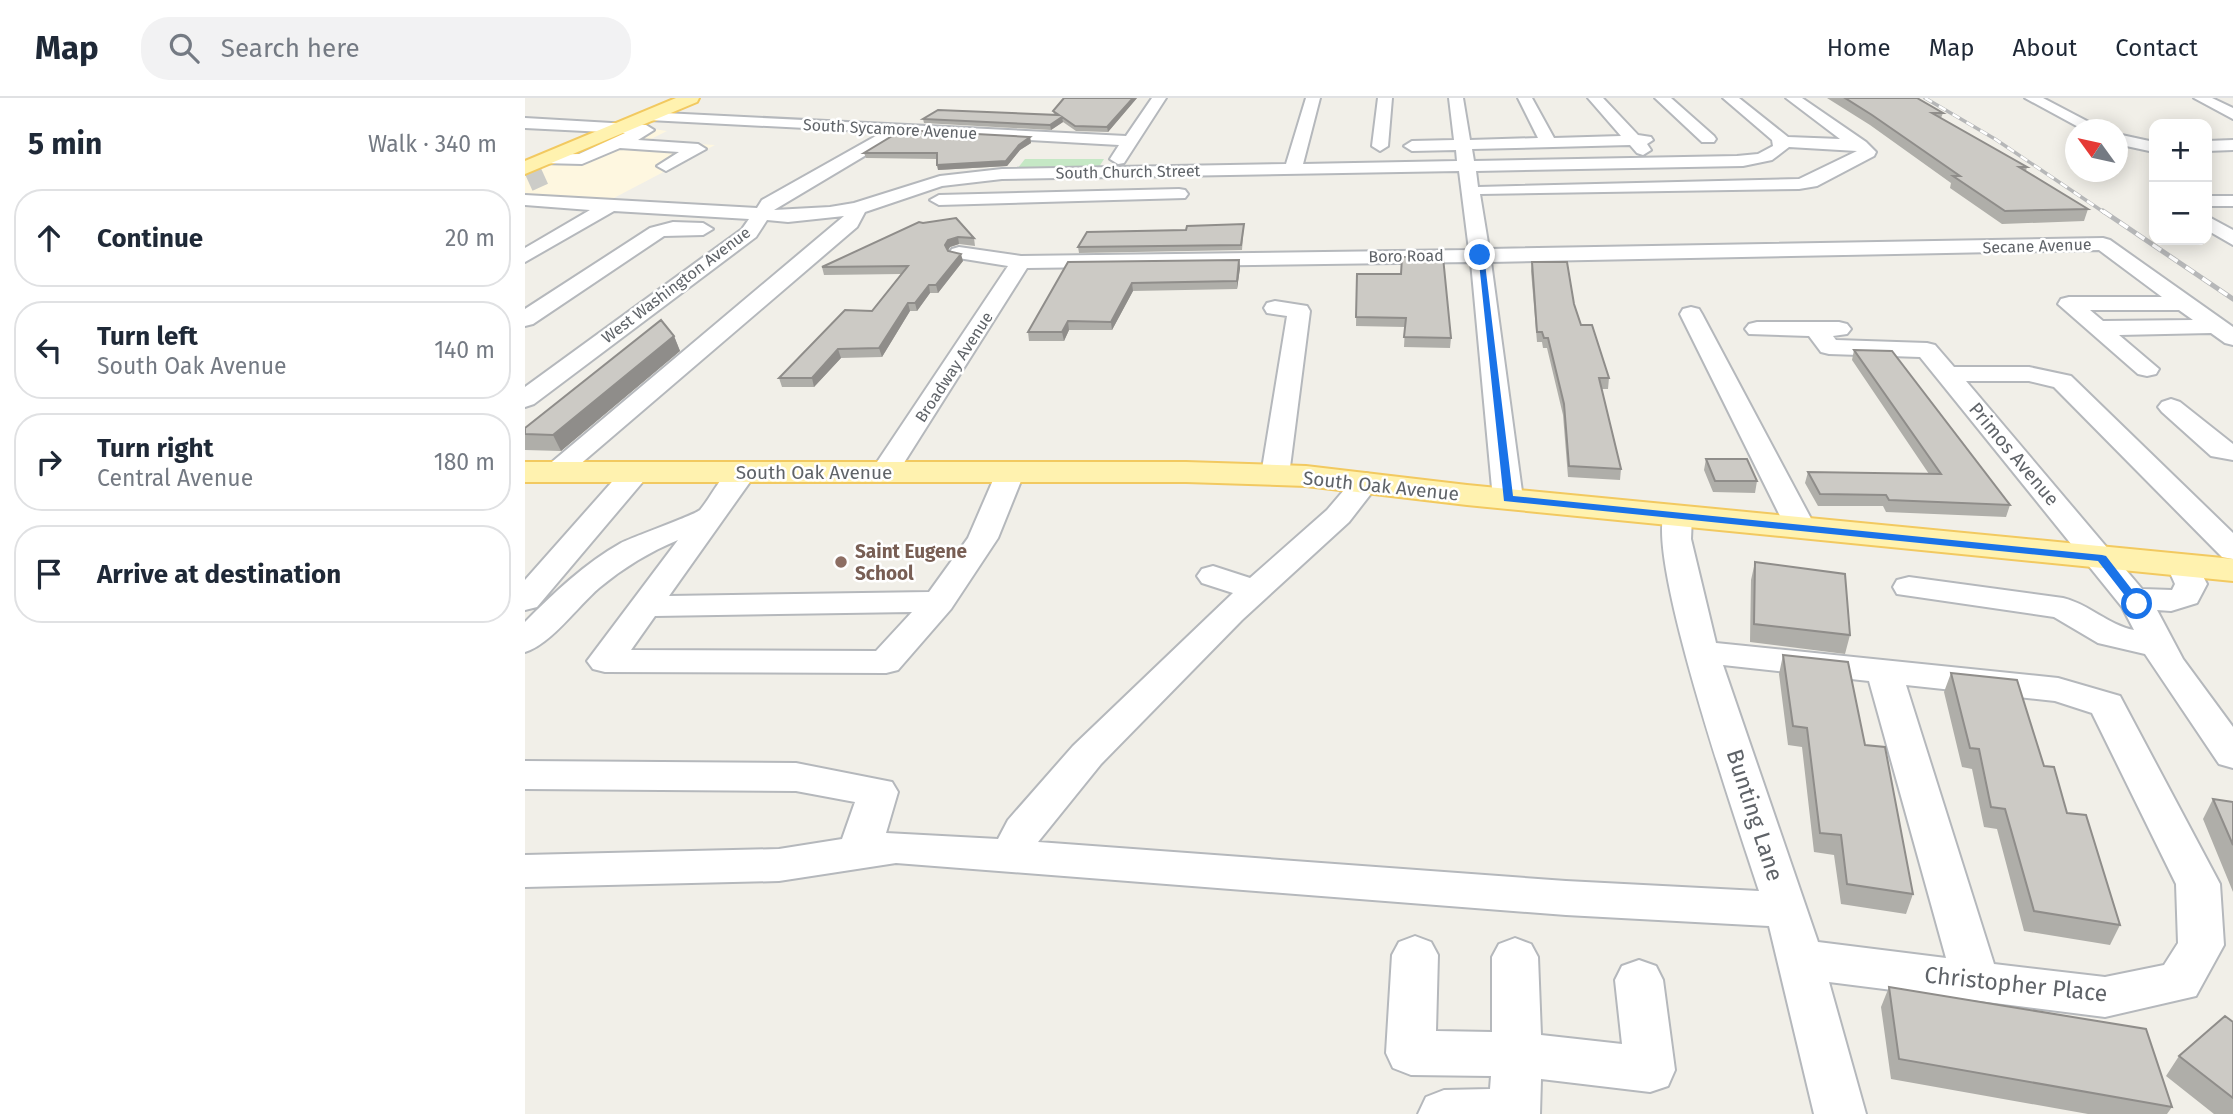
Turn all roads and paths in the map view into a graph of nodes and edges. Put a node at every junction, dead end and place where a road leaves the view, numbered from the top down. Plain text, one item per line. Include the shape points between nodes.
1 (691, 98) edge
2 (1159, 98) edge
3 (1313, 98) edge
4 (1385, 98) edge
5 (1456, 98) edge
6 (1525, 98) edge
7 (1595, 98) edge
8 (1662, 98) edge
9 (1730, 98) edge
10 (1793, 98) edge
11 (2032, 98) edge
12 (2201, 98) edge
13 (2233, 114) edge
14 (649, 116) junction
15 (2075, 119) edge
16 (525, 123) edge
17 (898, 130) junction
18 (618, 135) junction
19 (1756, 138) dead end
20 (1683, 139) dead end
21 (1634, 140) junction
22 (1659, 140) dead end
23 (1781, 140) junction
24 (2128, 141) edge
25 (1548, 142) junction
26 (1462, 144) junction
27 (1860, 145) junction
28 (2233, 145) edge
29 (1128, 146) junction
30 (2149, 146) edge
31 (2212, 146) edge
32 (1151, 151) dead end
33 (1653, 163) junction
34 (666, 166) dead end
35 (1293, 169) junction
36 (1108, 172) junction
37 (597, 174) dead end
38 (536, 176) edge
39 (577, 183) dead end
40 (1463, 183) junction
41 (1199, 193) dead end
42 (896, 195) junction
43 (2212, 201) edge
44 (2233, 201) edge
45 (608, 207) junction
46 (857, 208) junction
47 (525, 215) edge
48 (763, 215) junction
49 (589, 218) junction
50 (2212, 225) edge
51 (749, 233) junction
52 (2233, 239) edge
53 (1896, 250) joint
54 (959, 253) edge
55 (1480, 255) junction
56 (525, 256) edge
57 (1021, 262) junction
58 (2185, 303) junction
59 (1275, 308) dead end
60 (1691, 314) dead end
61 (525, 319) edge
62 (2097, 328) junction
63 (1757, 329) dead end
64 (1816, 329) junction
65 (1857, 329) dead end
66 (2225, 332) edge
67 (2147, 369) dead end
68 (1948, 374) junction
69 (525, 399) edge
70 (2171, 407) dead end
71 (2233, 452) edge
72 (885, 471) junction
73 (1011, 471) junction
74 (539, 472) edge
75 (636, 472) junction
76 (743, 472) junction
77 (1275, 475) junction
78 (1366, 482) junction
79 (1508, 499) junction
80 (1677, 516) junction
81 (709, 519) junction
82 (1801, 528) junction
83 (2233, 550) edge
84 (2102, 558) junction
85 (2183, 566) junction
86 (2233, 570) edge
87 (1213, 576) dead end
88 (1909, 587) dead end
89 (1256, 590) junction
90 (2133, 598) junction
91 (525, 600) edge
92 (939, 602) junction
93 (645, 606) junction
94 (525, 641) edge
95 (2158, 646) junction
96 (1701, 652) junction
97 (1884, 671) junction
98 (2233, 755) edge
99 (525, 775) edge
100 (859, 853) junction
101 (1010, 855) junction
102 (525, 871) edge
103 (1787, 910) junction
104 (1415, 955) dead end
105 (1515, 957) dead end
106 (1799, 959) junction
107 (1639, 980) dead end
108 (1976, 981) junction
109 (1517, 1054) junction
110 (1444, 1114) edge
111 (1514, 1114) edge
112 (1840, 1114) edge

1 - 14 main road
2 - 29 street
3 - 35 street
4 - 26 street via 1373,146
5 - 26 street
6 - 25 street
7 - 21 street
8 - 20 street via 1714,139
9 - 23 street
10 - 27 street
11 - 15 street
12 - 13 street
14 - 17 street, South Sycamore Avenue
14 - 18 main road
16 - 18 street
17 - 29 street, South Sycamore Avenue
17 - 48 street, West Washington Avenue via 769,204
18 - 34 street via 698,149
18 - 38 main road
19 - 23 street
21 - 22 street
21 - 25 street
21 - 33 street
23 - 27 street
23 - 33 street, South Church Street via 1781,147 1772,154 1737,161
24 - 30 street
25 - 26 street
26 - 40 street
27 - 40 street via 1868,152 1799,184
28 - 31 street
29 - 32 street, South Sycamore Avenue
29 - 36 street
33 - 40 street, South Church Street
35 - 36 street, South Church Street
35 - 40 street, South Church Street
36 - 42 street, South Church Street via 969,177
37 - 38 street
38 - 39 street via 557,192
38 - 45 street, South Church Street
40 - 55 street
41 - 42 street via 934,200
42 - 46 street, South Church Street
43 - 44 street
45 - 48 street, South Church Street
45 - 49 street
46 - 48 street, South Church Street via 816,215
46 - 74 street via 850,223
47 - 49 street
48 - 51 street, West Washington Avenue
49 - 56 street
50 - 52 street
51 - 61 street via 664,230
51 - 69 street, West Washington Avenue
53 - 55 street, Boro Road
53 - 58 street, Secane Avenue via 2102,244
54 - 57 street, Boro Road
55 - 57 street, Boro Road
55 - 79 street
57 - 72 street, Broadway Avenue
58 - 62 street via 2069,304
58 - 66 street, Secane Avenue
59 - 77 street via 1299,311
60 - 82 street
62 - 66 street
62 - 67 street
63 - 64 street
64 - 65 street
64 - 68 street, Primos Avenue via 1829,347 1927,350
68 - 83 street via 2029,374 2062,381
68 - 84 street, Primos Avenue
70 - 71 street via 2221,450
72 - 73 main road, South Oak Avenue
72 - 76 main road, South Oak Avenue
73 - 77 main road, South Oak Avenue
73 - 92 street via 983,538
74 - 75 main road, South Oak Avenue
75 - 76 main road, South Oak Avenue
75 - 91 street
76 - 81 street
77 - 78 main road, South Oak Avenue
78 - 79 main road, South Oak Avenue
78 - 89 street via 1338,516
79 - 80 main road, South Oak Avenue
80 - 82 main road, South Oak Avenue
80 - 96 street, Bunting Lane via 1676,539
81 - 93 street
81 - 94 street via 664,532 625,552
82 - 84 main road, South Oak Avenue
84 - 85 main road, South Oak Avenue
84 - 90 street, Primos Avenue
85 - 86 main road, South Oak Avenue
85 - 90 street via 2191,584 2185,596 2171,601
87 - 89 street
88 - 95 street via 2063,608 2110,636
89 - 101 street via 1087,755 1023,831
90 - 95 street, Primos Avenue
92 - 93 street
92 - 93 street via 886,663 605,661
95 - 98 street, Primos Avenue
96 - 97 street
96 - 103 street, Bunting Lane
97 - 108 street
97 - 108 street, Christopher Place via 2058,690 2107,705 2199,884 2201,945 2179,982 2105,997
99 - 100 street via 796,777 878,793
100 - 101 street via 896,847
100 - 102 street via 779,865
101 - 103 street via 1566,898
103 - 106 street, Bunting Lane
104 - 109 street via 1411,1053
105 - 109 street
106 - 108 street, Christopher Place
106 - 112 street, Bunting Lane
107 - 109 street via 1650,1070
109 - 111 street
110 - 111 street

